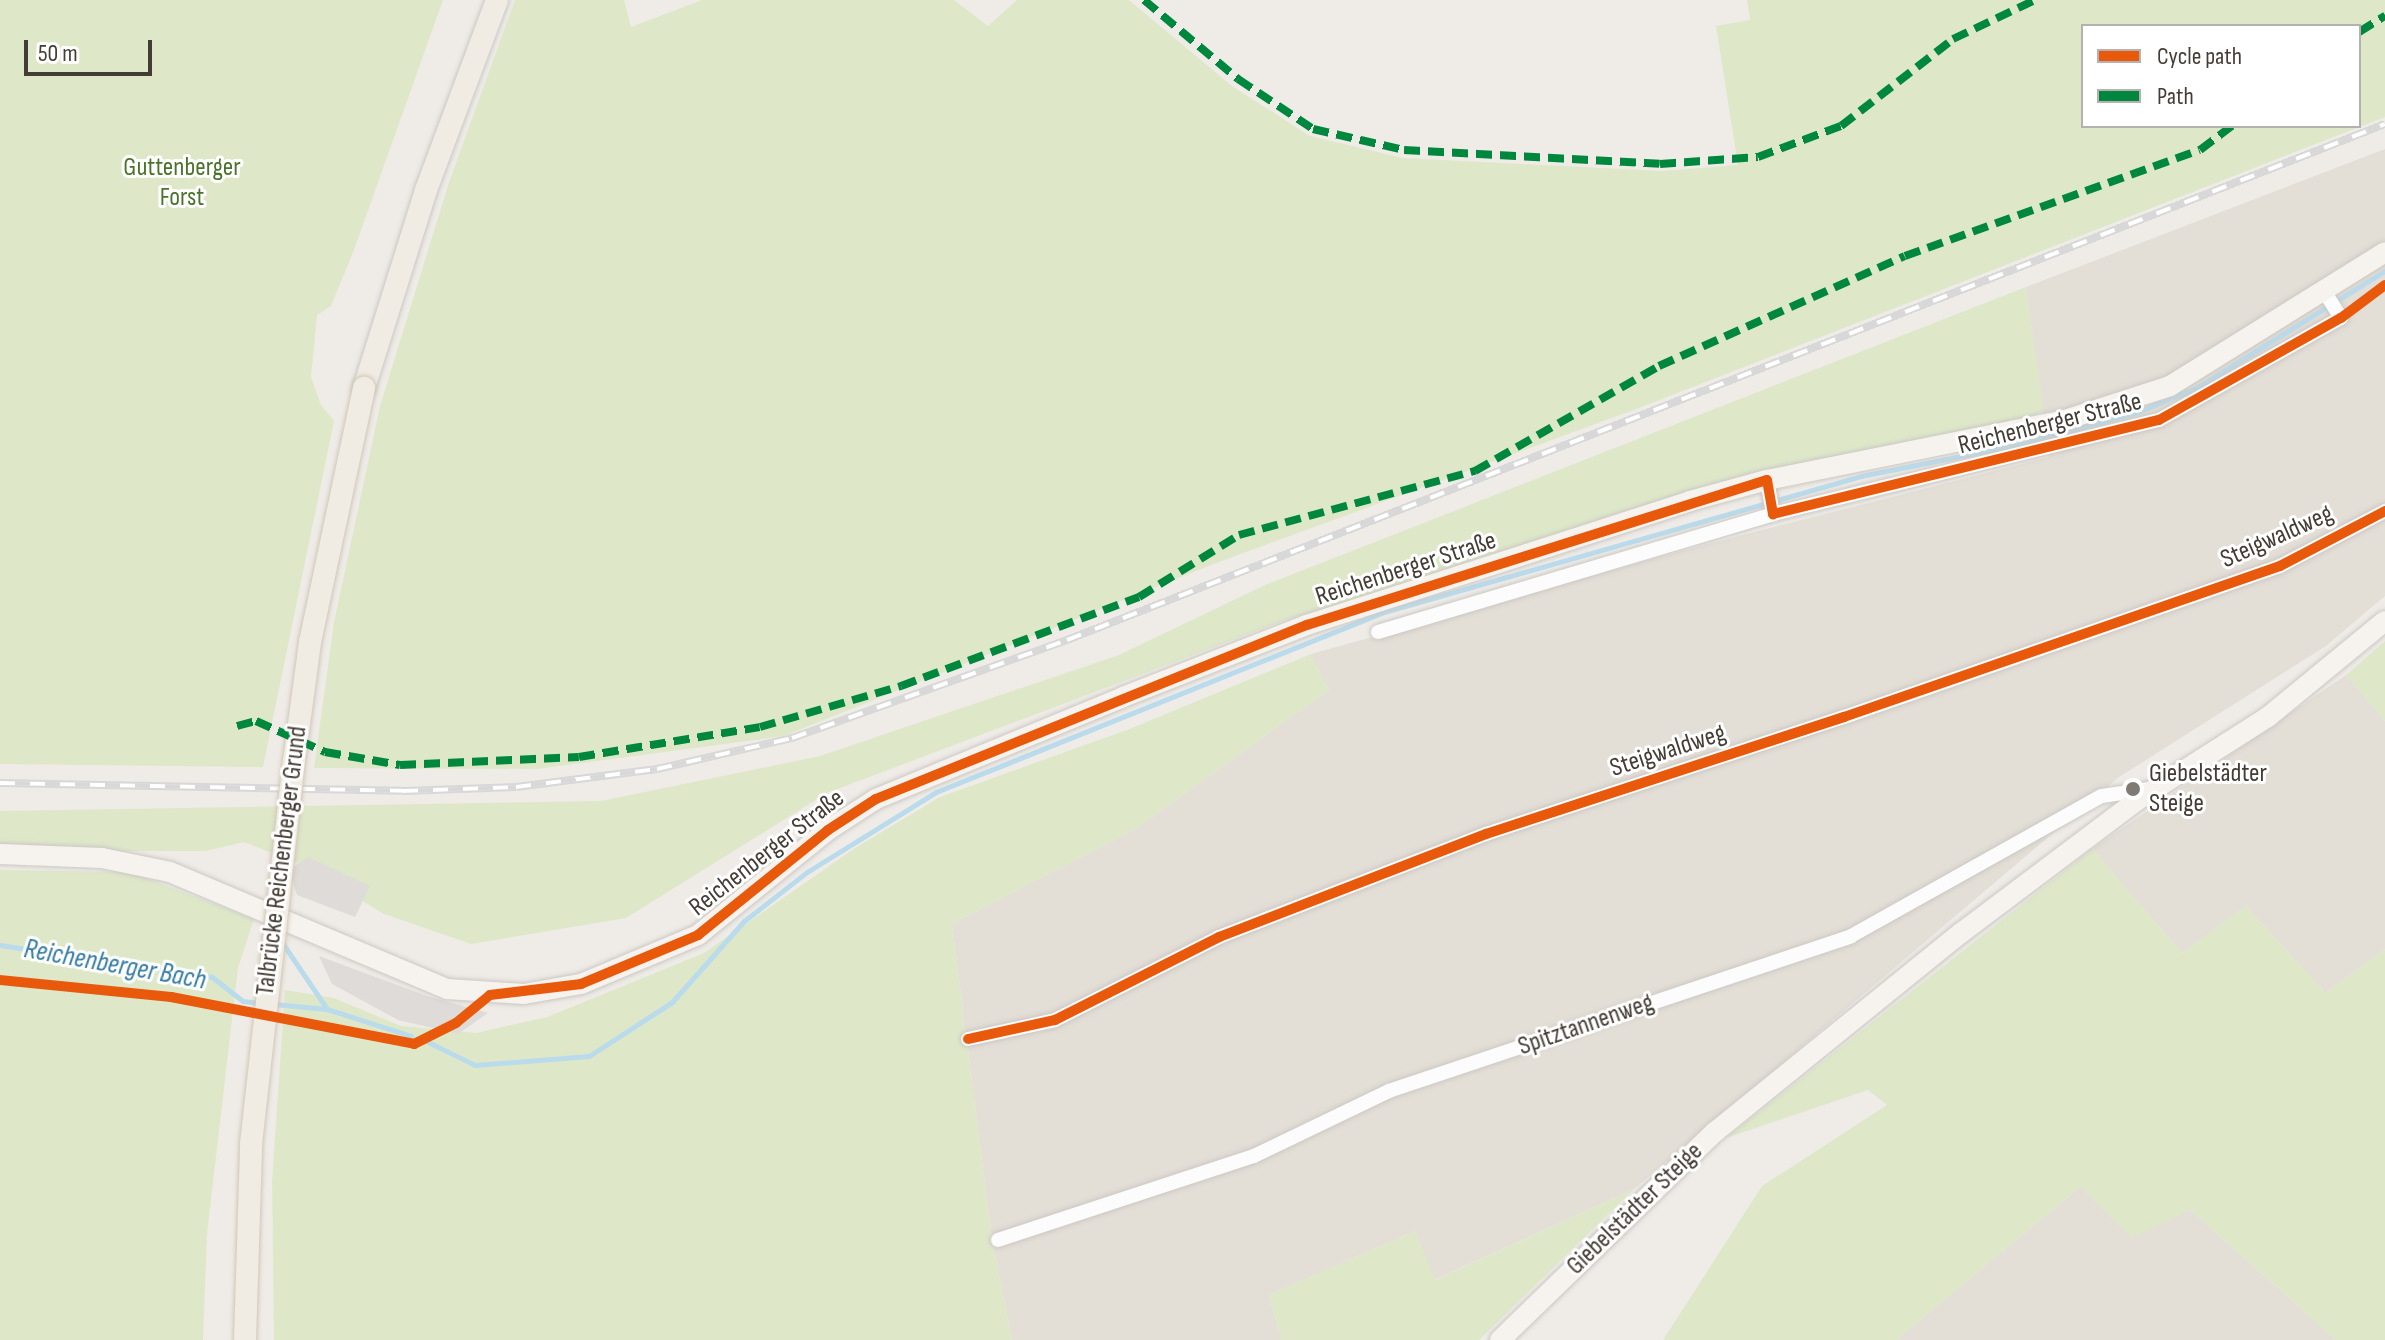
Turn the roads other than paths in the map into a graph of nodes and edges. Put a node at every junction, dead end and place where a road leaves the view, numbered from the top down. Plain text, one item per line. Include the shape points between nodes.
1 (497, 0) edge
2 (2385, 252) edge
3 (2326, 294) junction
4 (1768, 485) junction
5 (1772, 511) junction
6 (2385, 511) edge
7 (2385, 621) edge
8 (1378, 632) dead end
9 (2161, 786) junction
10 (0, 854) edge
11 (968, 1039) dead end
12 (998, 1240) dead end
13 (245, 1340) edge
14 (1500, 1340) edge

1 - 13 main road, Talbrücke Reichenberger Grund, bridge via 426,190 364,388 312,628 251,1144
2 - 3 main road, Reichenberger Straße
3 - 4 main road, Reichenberger Straße via 2170,386 2065,420
3 - 5 street, Reichenberger Straße via 2341,318 2159,420
4 - 5 street
4 - 10 main road, Reichenberger Straße via 1307,625 876,799 828,830 698,935 581,984 524,994 447,989 170,872 102,858
5 - 8 street, Reichenberger Straße
6 - 11 street, Steigwaldweg via 2280,566 1486,834 1219,937 1055,1020
7 - 9 main road, Giebelstädter Steige via 2268,717
9 - 12 street, Spitztannenweg via 2102,796 1851,936 1389,1091 1254,1156
9 - 14 main road, Giebelstädter Steige via 1961,933 1715,1132

